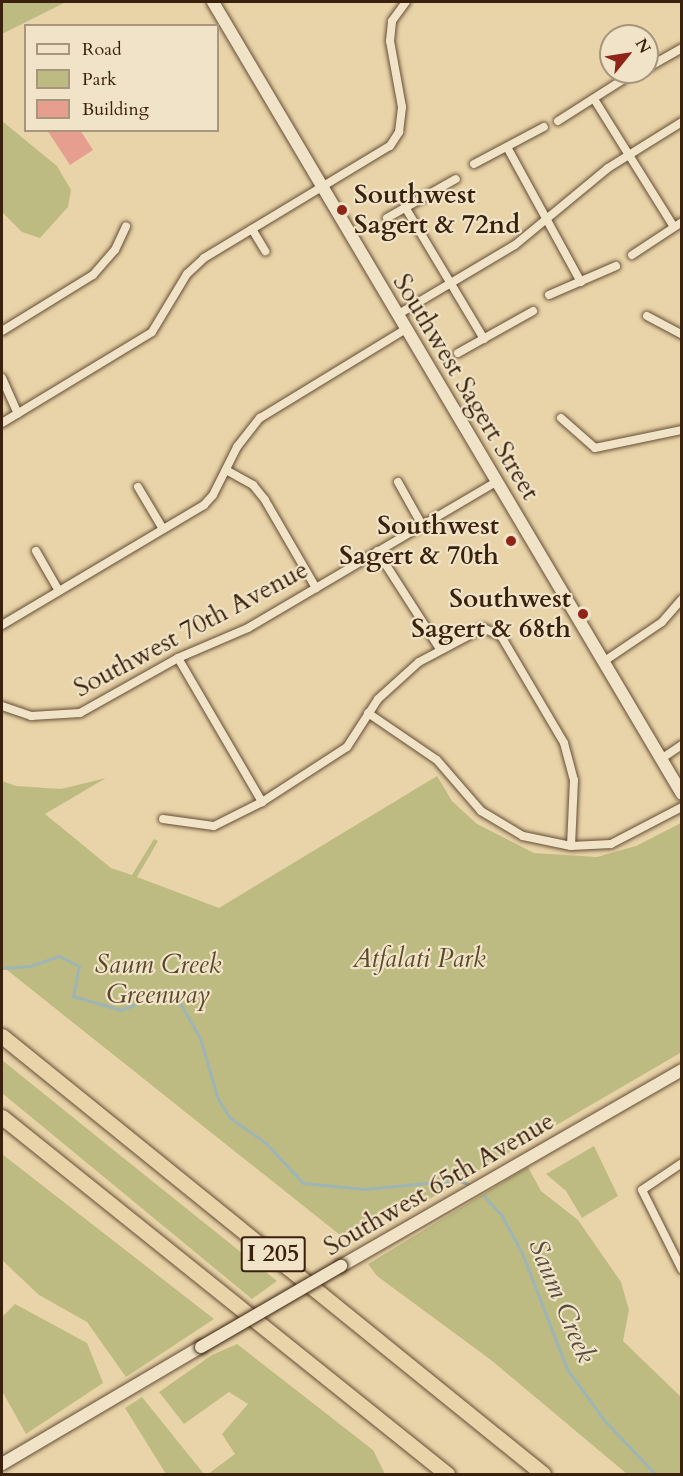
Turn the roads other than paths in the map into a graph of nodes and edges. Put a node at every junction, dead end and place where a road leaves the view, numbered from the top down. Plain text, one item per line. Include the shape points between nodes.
1 (213, 2) edge
2 (406, 2) edge
3 (680, 52) edge
4 (659, 62) edge
5 (616, 84) edge
6 (594, 99) junction
7 (558, 121) dead end
8 (681, 122) edge
9 (544, 128) dead end
10 (507, 147) junction
11 (628, 154) junction
12 (474, 164) dead end
13 (456, 179) dead end
14 (323, 189) junction
15 (405, 207) junction
16 (387, 218) dead end
17 (547, 219) junction
18 (678, 225) edge
19 (126, 226) dead end
20 (252, 229) junction
21 (264, 251) dead end
22 (632, 255) dead end
23 (616, 266) dead end
24 (580, 282) junction
25 (451, 284) junction
26 (549, 295) dead end
27 (533, 311) dead end
28 (397, 315) junction
29 (646, 316) dead end
30 (406, 329) junction
31 (2, 331) edge
32 (681, 335) edge
33 (484, 339) junction
34 (458, 353) dead end
35 (2, 378) edge
36 (18, 414) junction
37 (561, 418) dead end
38 (2, 423) edge
39 (681, 430) edge
40 (226, 470) junction
41 (398, 482) dead end
42 (496, 482) junction
43 (138, 487) dead end
44 (422, 525) junction
45 (163, 529) junction
46 (36, 551) dead end
47 (377, 552) junction
48 (316, 588) junction
49 (59, 591) junction
50 (681, 599) edge
51 (2, 625) edge
52 (440, 649) junction
53 (178, 658) junction
54 (603, 662) junction
55 (2, 706) edge
56 (368, 713) junction
57 (681, 746) edge
58 (661, 759) junction
59 (681, 794) edge
60 (262, 802) junction
61 (681, 807) edge
62 (163, 819) dead end
63 (571, 846) junction
64 (2, 1036) edge
65 (681, 1070) edge
66 (2, 1117) edge
67 (681, 1163) edge
68 (681, 1270) edge
69 (2, 1464) edge
70 (447, 1474) edge
71 (543, 1474) edge

1 - 14 main road, Southwest Sagert Street
2 - 14 street via 392,21 390,41 402,107 399,132 390,146
3 - 4 street
5 - 6 street
6 - 7 street
6 - 11 street
8 - 11 street
9 - 10 street
10 - 12 street
10 - 17 street
11 - 17 street
11 - 18 street
13 - 15 street
14 - 20 street
14 - 28 main road, Southwest Sagert Street
15 - 16 street
15 - 25 street
17 - 24 street
17 - 25 street
18 - 22 street
19 - 31 street via 115,250 93,275
20 - 21 street
20 - 36 street via 195,265 160,323 132,348
23 - 24 street
24 - 26 street
25 - 28 street
25 - 33 street
27 - 33 street
28 - 30 main road, Southwest Sagert Street
29 - 32 street
30 - 40 street via 267,412 247,431
30 - 42 main road, Southwest Sagert Street
33 - 34 street
35 - 36 street
36 - 38 street
37 - 39 street via 595,448
40 - 45 street via 204,505
40 - 48 street via 253,485 265,500
41 - 44 street
42 - 44 street, Southwest 70th Avenue
42 - 54 main road, Southwest Sagert Street
43 - 45 street
44 - 47 street, Southwest 70th Avenue
45 - 49 street
46 - 49 street
47 - 48 street, Southwest 70th Avenue
47 - 52 street
48 - 53 street, Southwest 70th Avenue via 248,628
49 - 51 street
50 - 54 street via 662,622
52 - 56 street via 402,676
52 - 63 street via 483,628 501,636 569,756 574,780
53 - 55 street, Southwest 70th Avenue via 80,713 31,716
53 - 60 street
54 - 58 main road, Southwest Sagert Street
56 - 60 street via 347,747
56 - 63 street via 437,760 494,822 523,836
57 - 58 street
58 - 59 main road, Southwest Sagert Street
60 - 62 street via 214,826
61 - 63 street via 611,844
64 - 71 highway, I 205
65 - 69 main road, Southwest 65th Avenue, bridge
66 - 70 highway, I 205
67 - 68 street via 642,1190

